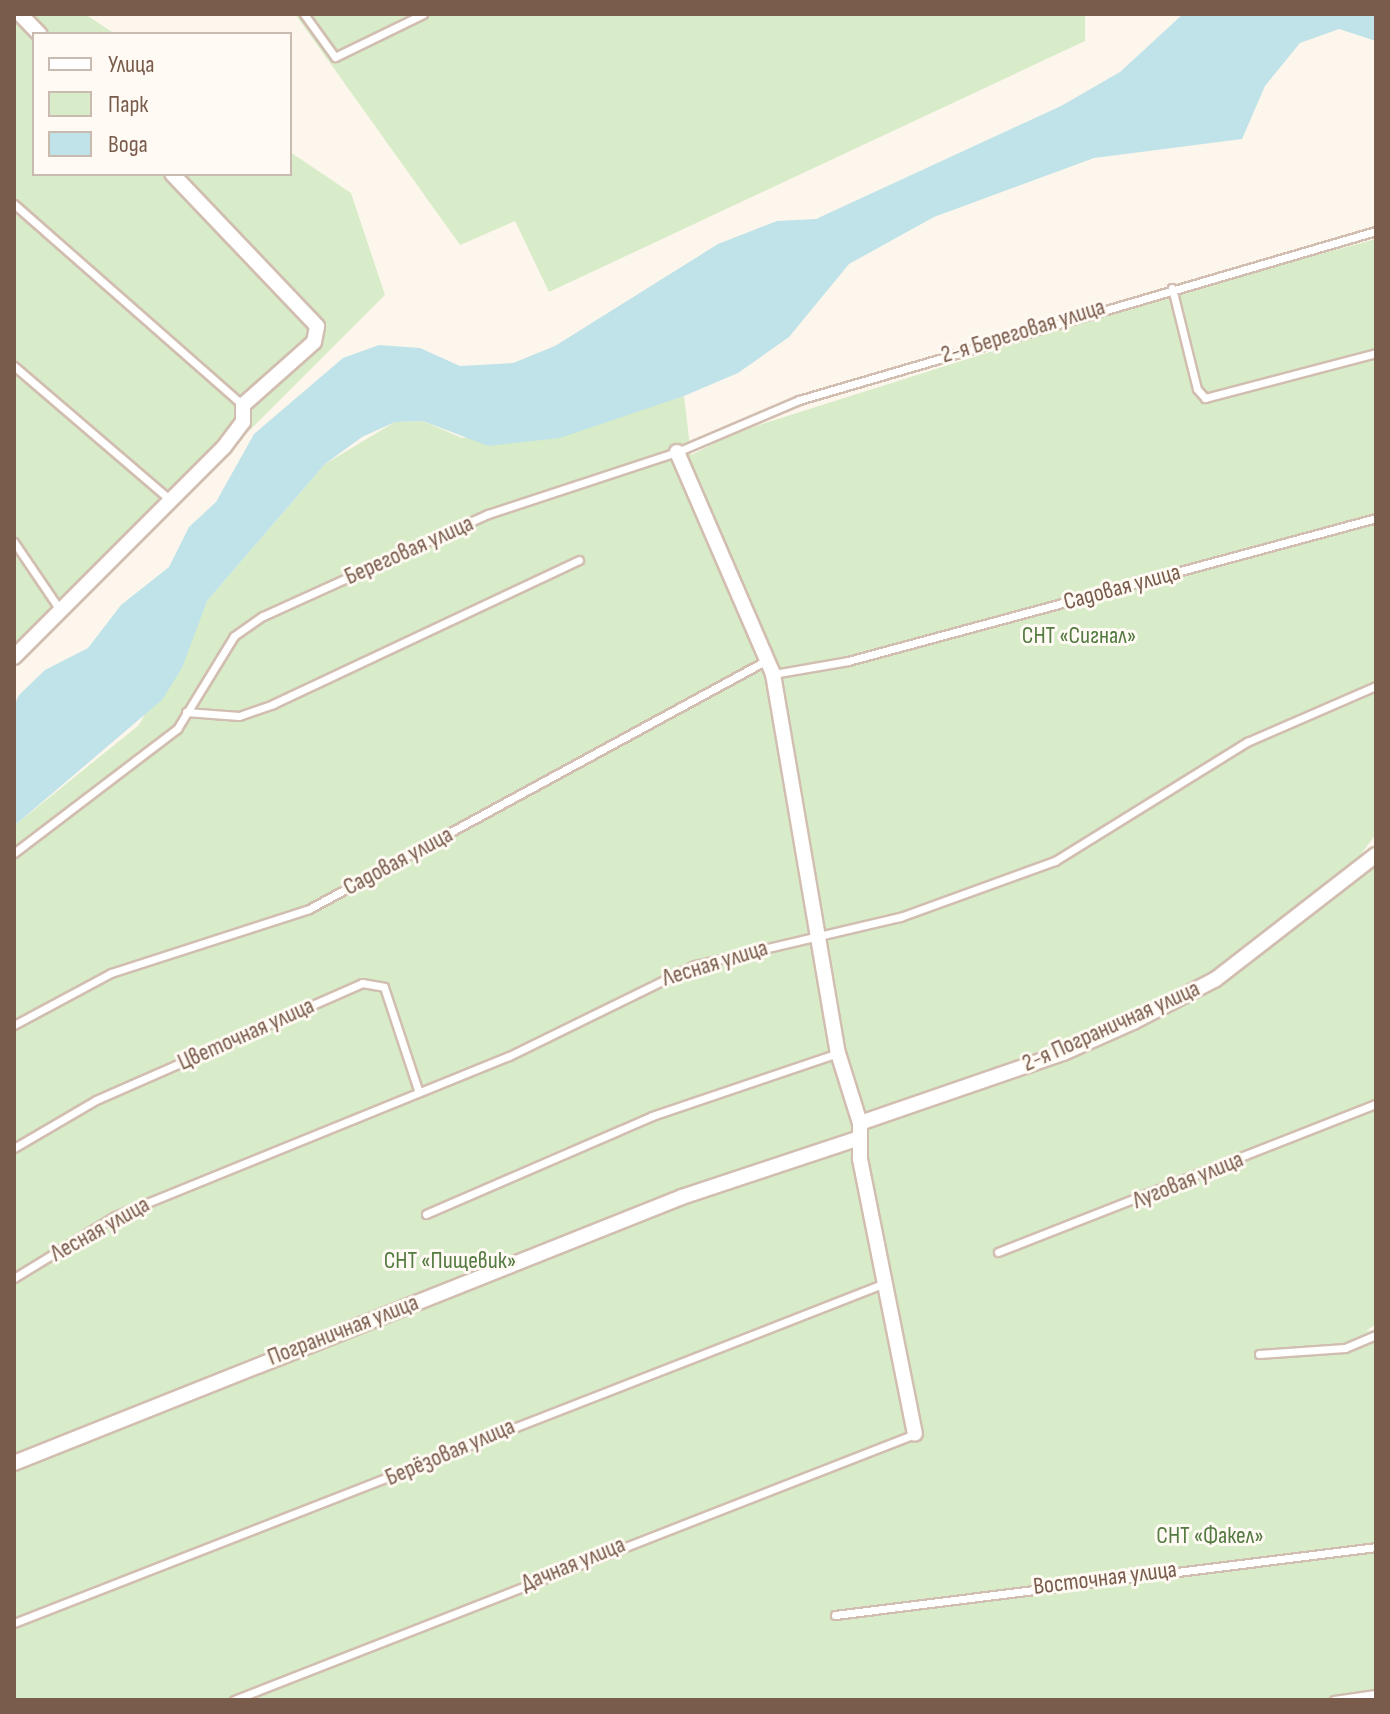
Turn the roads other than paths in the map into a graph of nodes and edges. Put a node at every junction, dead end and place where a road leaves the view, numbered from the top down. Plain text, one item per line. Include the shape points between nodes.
1 (20, 14) edge
2 (304, 14) edge
3 (423, 14) edge
4 (37, 32) edge
5 (174, 176) edge
6 (14, 204) edge
7 (1376, 231) edge
8 (1172, 288) junction
9 (1376, 353) edge
10 (14, 366) edge
11 (243, 405) junction
12 (677, 452) junction
13 (169, 499) junction
14 (1376, 518) edge
15 (14, 542) edge
16 (579, 560) dead end
17 (60, 610) junction
18 (14, 657) edge
19 (770, 667) junction
20 (1376, 686) edge
21 (186, 712) junction
22 (14, 853) edge
23 (1376, 855) edge
24 (816, 935) junction
25 (14, 1025) edge
26 (838, 1053) junction
27 (418, 1090) junction
28 (1376, 1104) edge
29 (860, 1123) junction
30 (856, 1139) junction
31 (14, 1148) edge
32 (426, 1214) dead end
33 (998, 1252) dead end
34 (14, 1278) edge
35 (887, 1282) junction
36 (1376, 1335) edge
37 (1259, 1354) dead end
38 (915, 1434) joint
39 (14, 1463) edge
40 (1376, 1547) edge
41 (835, 1615) dead end
42 (14, 1623) edge
43 (1376, 1694) edge
44 (234, 1700) edge
45 (1334, 1700) edge

1 - 4 street
2 - 3 lane via 335,57
5 - 11 street via 317,326 314,342
6 - 11 lane
7 - 8 lane, 2-я Береговая улица
8 - 9 lane via 1197,389 1205,398
8 - 12 lane, 2-я Береговая улица via 799,400
10 - 13 lane
11 - 13 street via 243,422 224,447
12 - 19 street
12 - 21 lane, Береговая улица via 488,514 263,616 234,636
13 - 17 street
14 - 19 lane, Садовая улица via 848,661
15 - 17 lane
16 - 21 lane via 273,704 225,717
17 - 18 street
19 - 24 street
19 - 25 lane, Садовая улица via 309,909 111,973
20 - 24 lane, Лесная улица via 1247,742 1055,861 900,917
21 - 22 lane, Береговая улица via 177,729
23 - 29 street, 2-я Пограничная улица via 1216,979 1063,1053
24 - 26 street
24 - 27 lane, Лесная улица via 695,965 509,1056
26 - 29 street
26 - 32 lane via 652,1116
27 - 31 lane, Цветочная улица via 384,987 362,983 96,1100
27 - 34 lane, Лесная улица via 115,1216
28 - 33 lane, Луговая улица
29 - 30 street
30 - 35 street
30 - 39 street, Пограничная улица via 682,1197
35 - 38 street
35 - 42 lane, Берёзовая улица
36 - 37 lane via 1345,1348
38 - 44 lane, Дачная улица
40 - 41 lane, Восточная улица
43 - 45 lane

